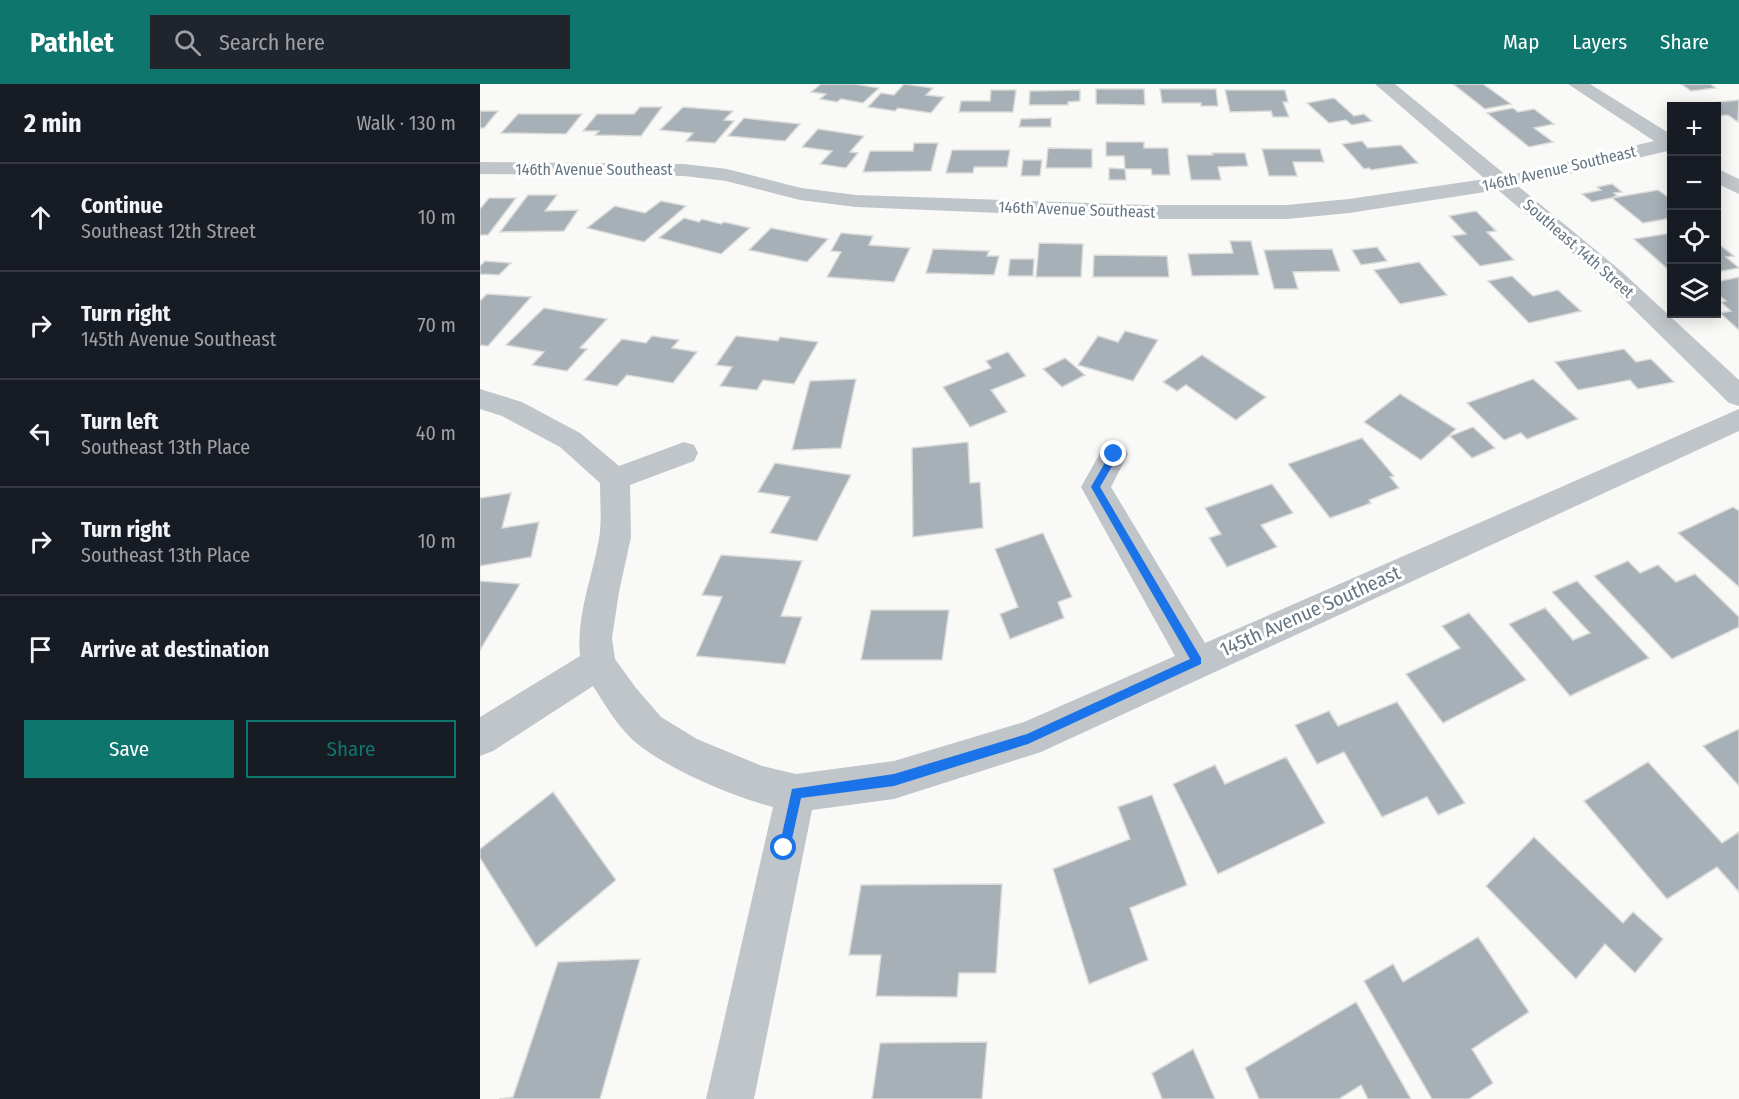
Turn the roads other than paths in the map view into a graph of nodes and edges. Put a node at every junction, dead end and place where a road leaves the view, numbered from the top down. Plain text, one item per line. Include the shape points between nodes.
1 (1384, 84) edge
2 (1577, 84) edge
3 (1667, 141) edge
4 (1667, 145) edge
5 (480, 168) edge
6 (1721, 177) edge
7 (1504, 183) junction
8 (1739, 188) edge
9 (1739, 396) edge
10 (480, 399) edge
11 (1739, 419) edge
12 (684, 453) dead end
13 (1114, 454) dead end
14 (615, 478) junction
15 (1197, 661) junction
16 (598, 664) junction
17 (480, 738) edge
18 (796, 793) junction
19 (730, 1099) edge

1 - 7 street, Southeast 14th Street
2 - 3 street
4 - 7 street, 146th Avenue Southeast
5 - 7 street, 146th Avenue Southeast via 684,170 727,175 800,194 856,201 1146,212 1287,212
6 - 8 street
7 - 9 street, Southeast 14th Street via 1613,276
10 - 14 street via 512,409 570,440
11 - 15 street, 145th Avenue Southeast
12 - 14 street
13 - 15 street via 1096,487
14 - 16 street via 615,537 595,638
15 - 18 street, 145th Avenue Southeast via 1028,739 894,780
16 - 17 street
16 - 18 street, 145th Avenue Southeast via 648,729 715,767
18 - 19 street

